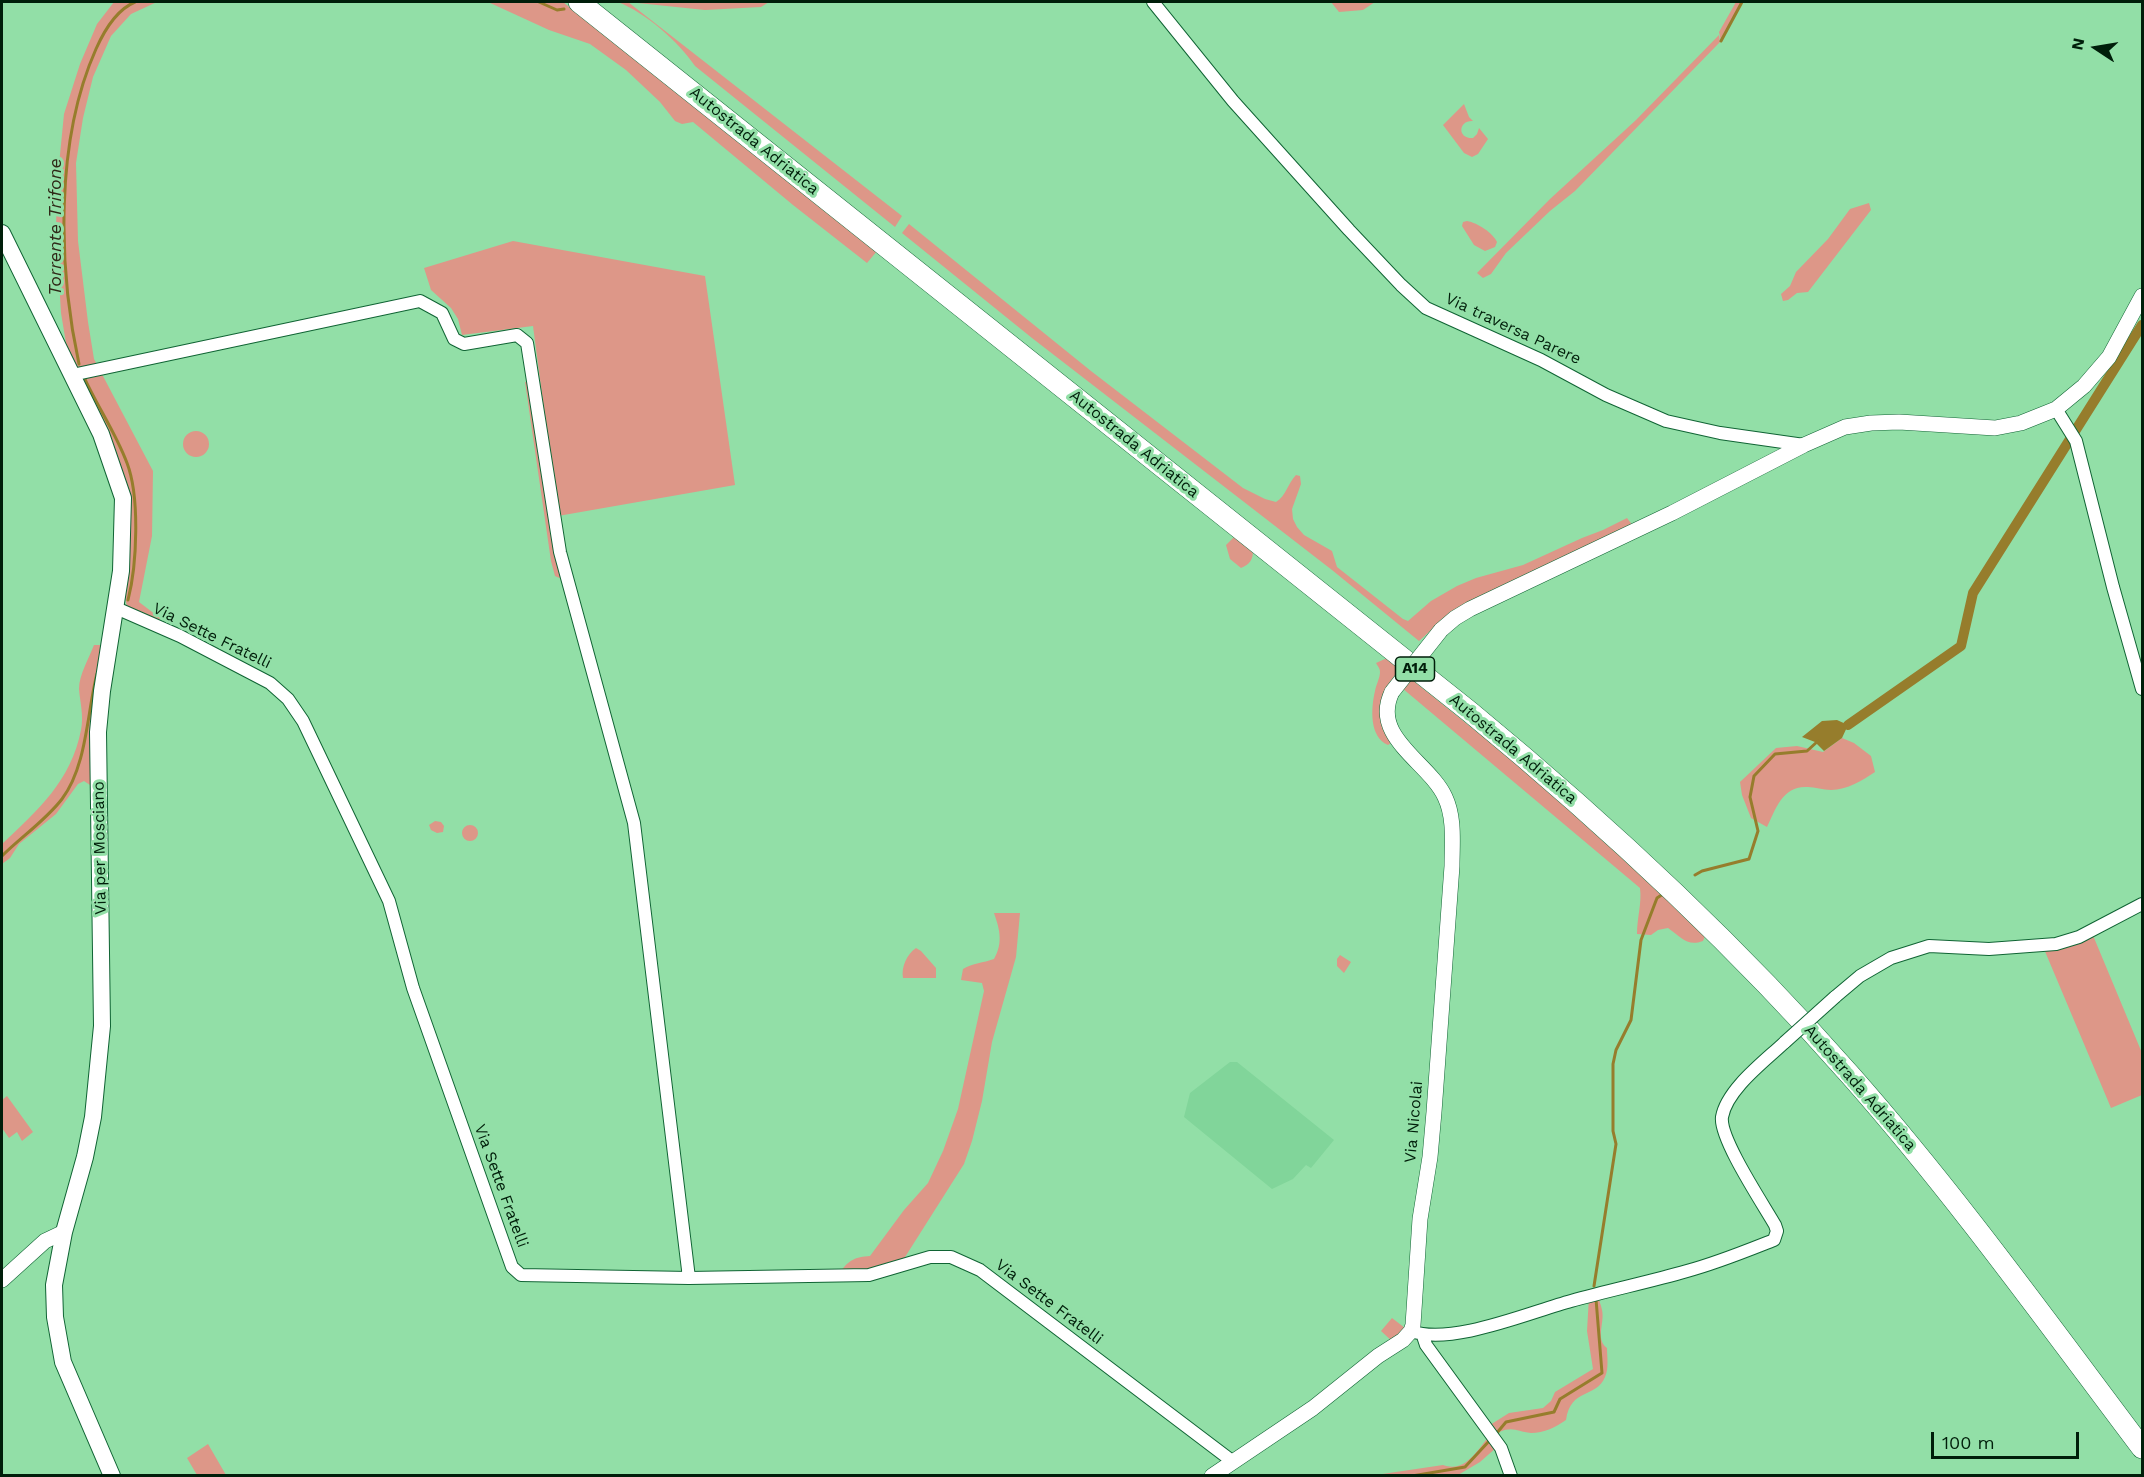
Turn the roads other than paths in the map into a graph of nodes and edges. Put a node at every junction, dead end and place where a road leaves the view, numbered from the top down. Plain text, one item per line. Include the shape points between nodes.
1 (579, 2) edge
2 (600, 2) edge
3 (1153, 2) edge
4 (2, 236) edge
5 (2142, 296) edge
6 (72, 375) junction
7 (2056, 409) junction
8 (1803, 445) junction
9 (116, 608) junction
10 (2142, 689) edge
11 (2142, 904) edge
12 (64, 1232) junction
13 (689, 1278) junction
14 (2, 1280) edge
15 (1417, 1333) junction
16 (2142, 1426) edge
17 (2142, 1448) edge
18 (1232, 1461) junction
19 (112, 1476) edge
20 (1212, 1476) edge
21 (1511, 1476) edge

1 - 17 highway, Autostrada Adriatica / A14 via 1461,705 1606,828 1733,949 1851,1076 1977,1230
2 - 16 highway, Autostrada Adriatica / A14 via 1481,704 1670,868 1786,985 1904,1116
3 - 8 street, Via traversa Parere via 1233,101 1349,230 1426,308 1666,421
4 - 6 main road, Via per Mosciano
5 - 7 street via 2109,357 2084,386
6 - 9 main road, Via per Mosciano via 101,434 123,498 122,571
6 - 13 street via 420,301 442,313 454,339 464,344 517,335 527,343 560,552 634,823
7 - 8 street via 1995,428 1871,423 1845,427
7 - 10 street via 2076,441
8 - 15 street, Via Nicolai, bridge via 1455,618 1392,692 1386,711 1390,730 1442,790 1452,830 1433,1123 1420,1219
9 - 12 main road, Via per Mosciano via 98,732 102,1026 85,1156
9 - 13 street, Via Sette Fratelli via 270,683 288,699 303,721 389,901 413,988 512,1267 521,1275 530,1276
11 - 15 street, bridge via 2079,937 2056,944 1989,949 1929,946 1891,958 1860,976 1785,1042 1735,1091 1722,1124 1729,1145 1775,1225 1774,1240 1689,1270 1494,1325 1462,1332
12 - 14 street via 45,1241
12 - 19 main road, Via per Mosciano via 54,1285 63,1362
13 - 18 street, Via Sette Fratelli via 869,1275 930,1257 951,1257 981,1270
15 - 18 street via 1378,1356 1313,1408
15 - 21 street via 1501,1448
18 - 20 street

